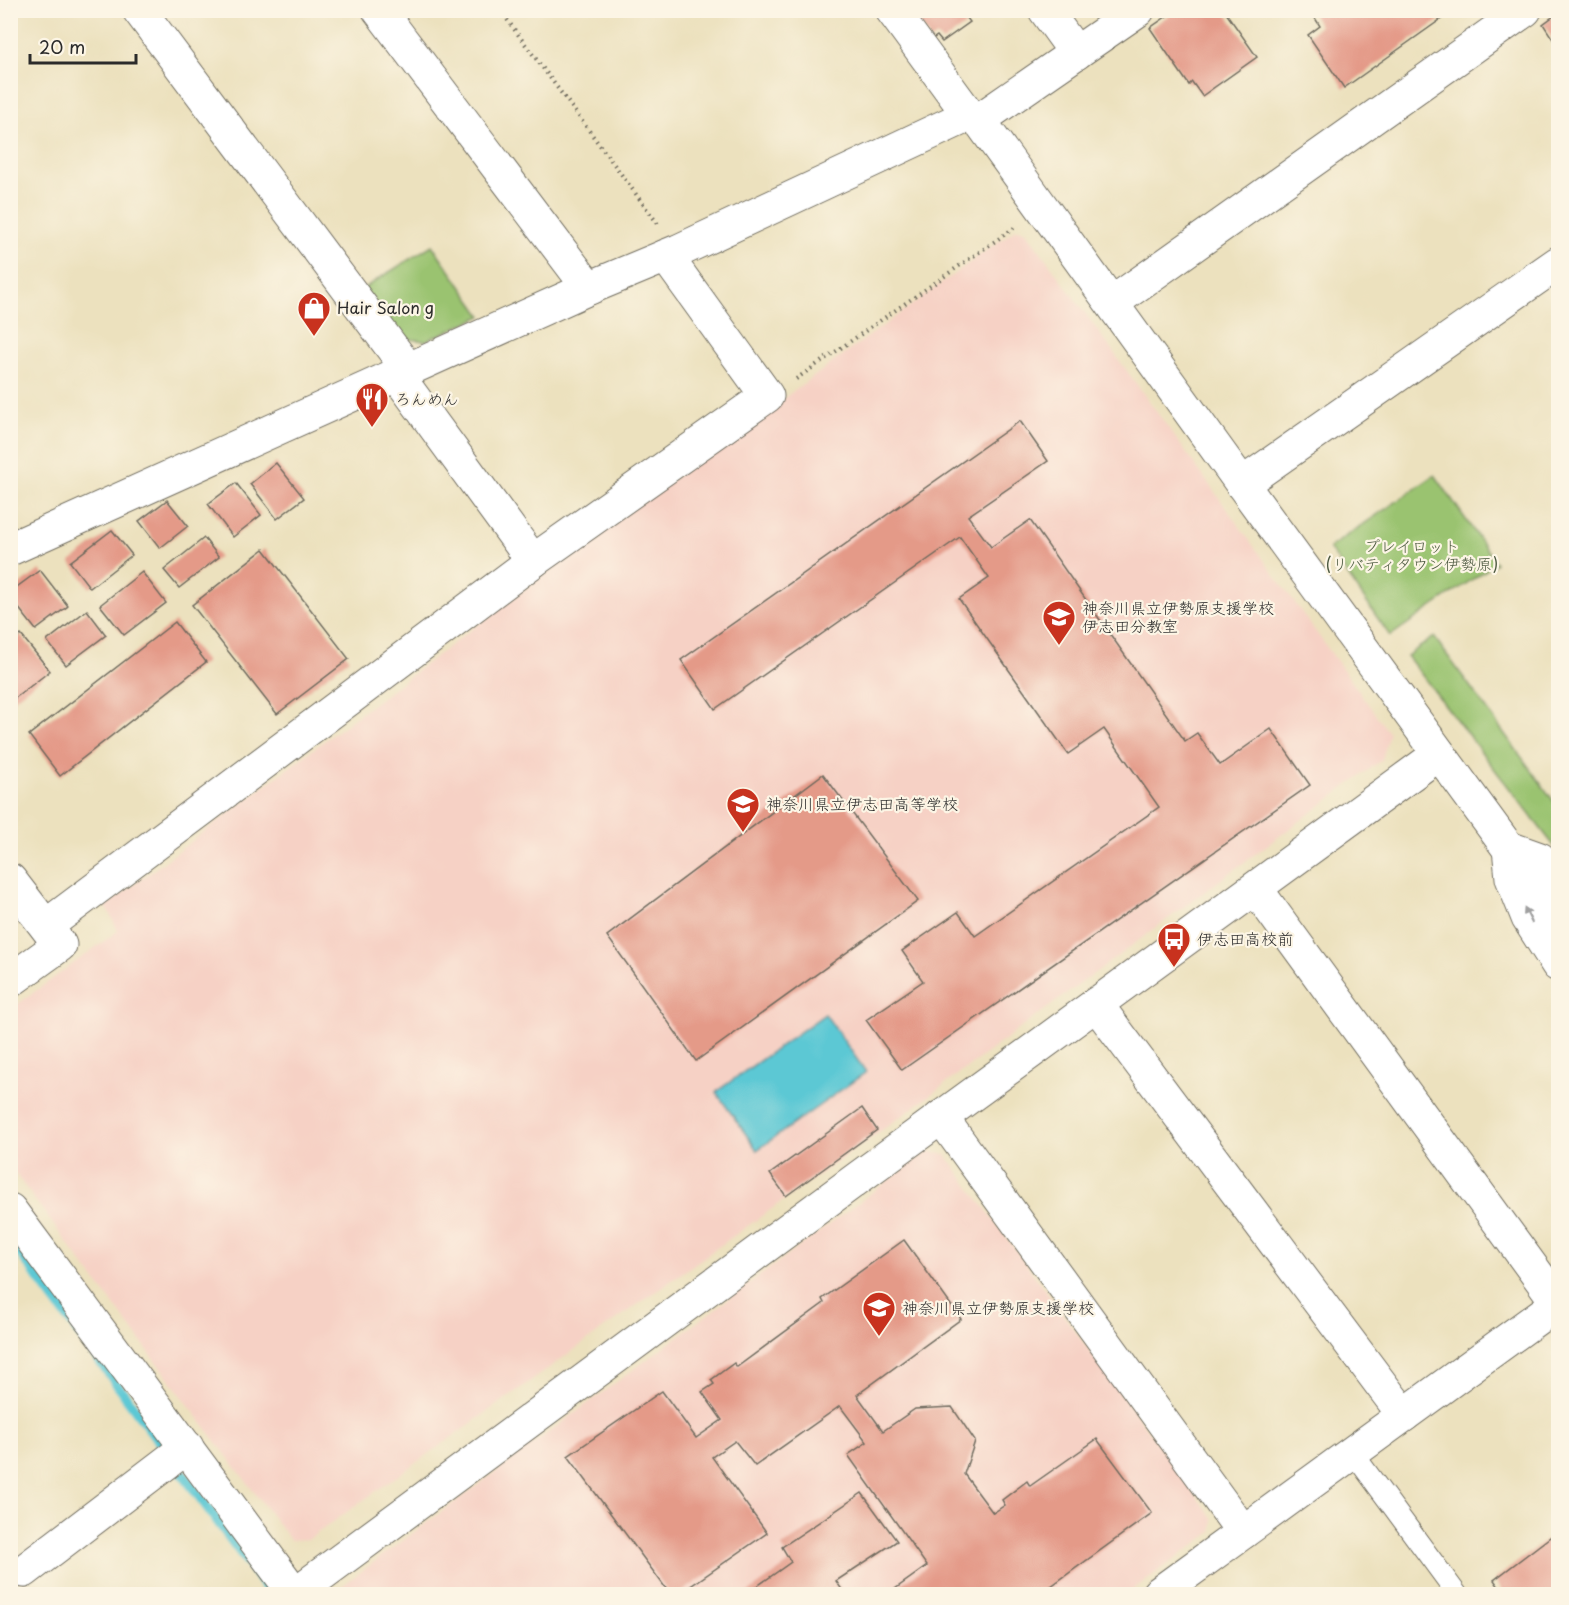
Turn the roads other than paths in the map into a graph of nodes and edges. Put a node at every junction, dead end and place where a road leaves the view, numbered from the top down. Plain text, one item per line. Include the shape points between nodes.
1 (139, 10) edge
2 (379, 10) edge
3 (892, 10) edge
4 (1045, 10) edge
5 (1138, 10) edge
6 (1525, 10) edge
7 (1076, 53) junction
8 (974, 118) junction
9 (672, 253) junction
10 (1558, 263) edge
11 (589, 288) junction
12 (1112, 303) junction
13 (403, 372) junction
14 (1242, 484) junction
15 (10, 549) edge
16 (533, 561) junction
17 (1439, 754) junction
18 (1509, 848) junction
19 (1558, 877) edge
20 (10, 880) edge
21 (1256, 889) junction
22 (1558, 916) edge
23 (46, 926) junction
24 (1558, 965) edge
25 (10, 981) edge
26 (1096, 1004) junction
27 (941, 1117) junction
28 (10, 1210) edge
29 (1404, 1415) junction
30 (187, 1447) junction
31 (1353, 1453) junction
32 (1243, 1532) junction
33 (25, 1573) edge
34 (295, 1594) edge
35 (1158, 1594) edge
36 (1457, 1594) edge

1 - 13 street
2 - 11 street
3 - 8 street
4 - 7 street
5 - 7 street
6 - 12 street
7 - 8 street
8 - 9 street
8 - 12 street
9 - 11 street
9 - 16 street via 766,396
10 - 14 street
11 - 13 street
12 - 14 street
13 - 15 street
13 - 16 street
14 - 17 street
16 - 23 street
17 - 18 street
17 - 21 street
18 - 19 street via 1539,859
18 - 22 street
24 -> 18 street via 1528,918 1512,878
20 - 23 street
21 - 26 street
21 - 29 street via 1558,1303
23 - 25 street via 60,945
26 - 27 street
26 - 29 street
27 - 32 street
27 - 34 street
28 - 30 street
29 - 31 street
30 - 33 street
30 - 34 street
31 - 32 street
31 - 36 lane
32 - 35 street

